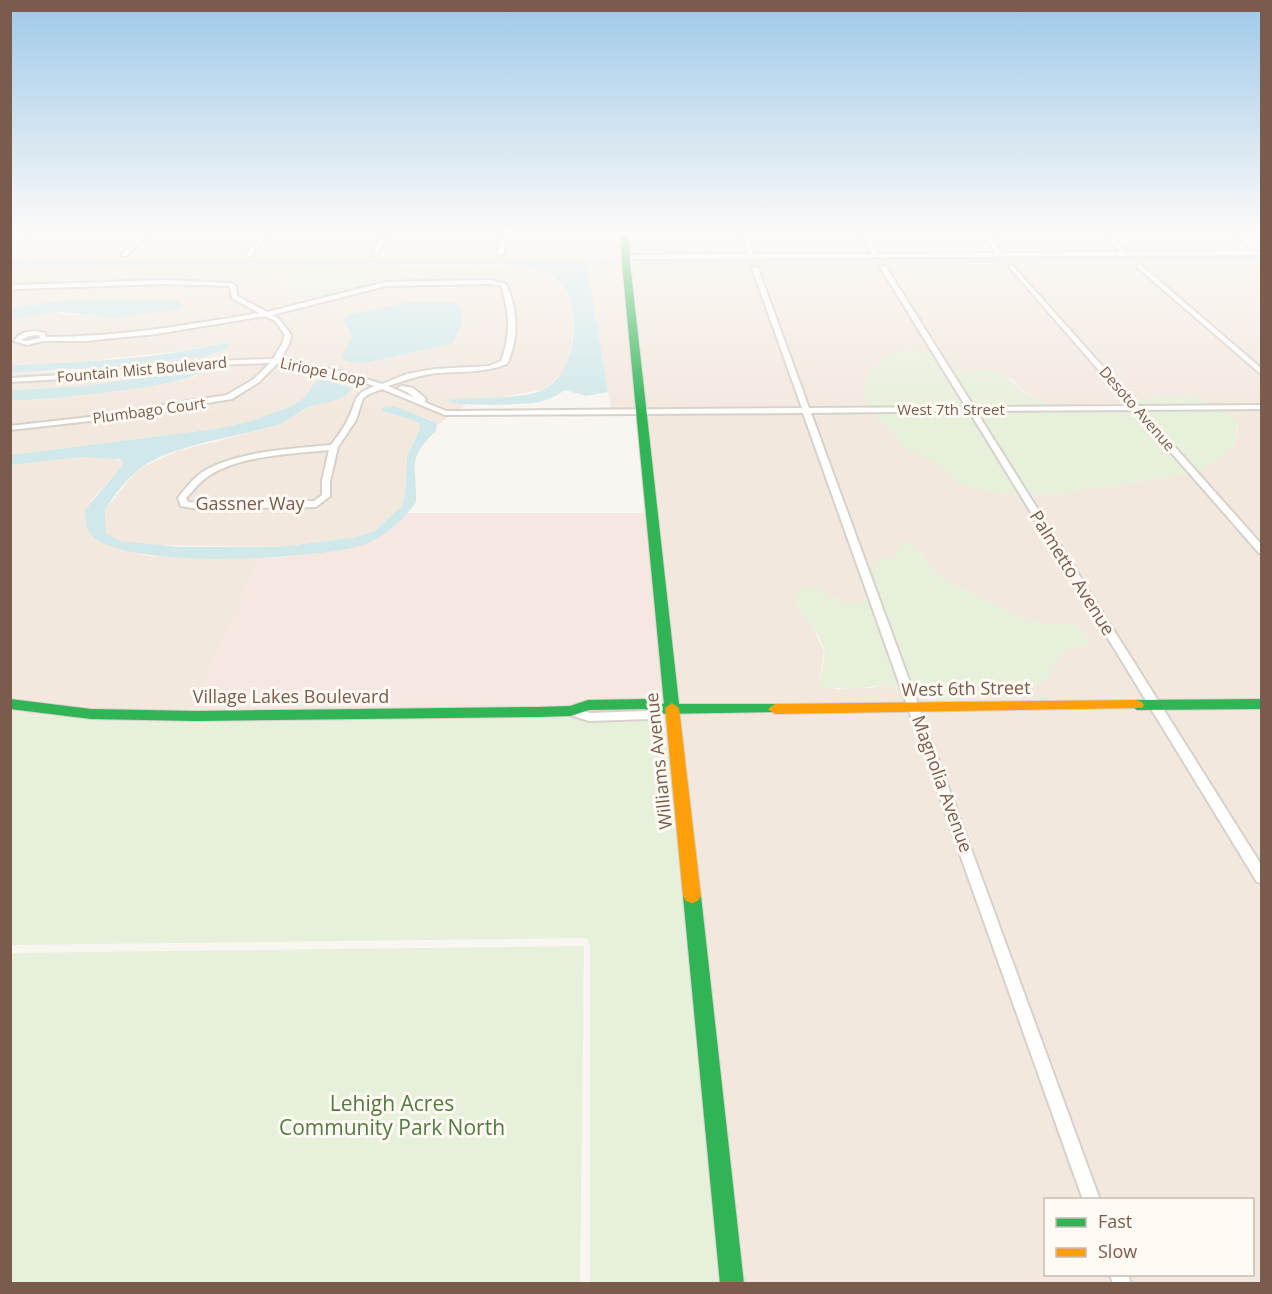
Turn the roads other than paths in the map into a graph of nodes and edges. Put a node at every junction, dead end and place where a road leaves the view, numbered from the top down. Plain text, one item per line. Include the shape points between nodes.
1 (234, 294) edge
2 (344, 294) edge
3 (507, 294) edge
4 (629, 294) edge
5 (765, 294) edge
6 (900, 294) edge
7 (1036, 294) edge
8 (1171, 294) edge
9 (266, 314) junction
10 (43, 339) dead end
11 (273, 361) junction
12 (1262, 374) edge
13 (10, 380) edge
14 (390, 383) junction
15 (380, 387) junction
16 (408, 393) junction
17 (1262, 407) edge
18 (1136, 408) junction
19 (971, 410) junction
20 (807, 411) junction
21 (641, 412) junction
22 (10, 428) edge
23 (334, 447) junction
24 (1262, 551) edge
25 (10, 704) edge
26 (1262, 704) edge
27 (1154, 705) junction
28 (914, 708) junction
29 (672, 709) junction
30 (1262, 878) edge
31 (1091, 1198) edge
32 (732, 1284) edge

1 - 9 street
2 - 9 street, Liriope Loop
3 - 14 street, Liriope Loop via 514,325 504,362 489,368 435,370
4 - 21 street, Williams Avenue
5 - 20 street, Magnolia Avenue
6 - 19 street, Palmetto Avenue
7 - 18 street, Desoto Avenue
8 - 12 street
9 - 10 street via 134,335
9 - 11 street, Plumbago Court via 277,320 288,336 287,344
11 - 13 street, Fountain Mist Boulevard via 192,363 96,375
11 - 14 street, Liriope Loop via 321,364
11 - 15 street, Liriope Loop via 327,370
11 - 22 street, Plumbago Court via 248,388 216,401
14 - 15 street, Liriope Loop
14 - 16 street, Liriope Loop
15 - 16 street, Liriope Loop
15 - 23 street, Gassner Way via 360,397 352,420
16 - 21 street, Liriope Loop via 445,413
17 - 18 street, West 7th Street
18 - 19 street, West 7th Street
18 - 24 street, Desoto Avenue
19 - 20 street, West 7th Street
19 - 27 street, Palmetto Avenue
20 - 21 street, West 7th Street
20 - 28 street, Magnolia Avenue
21 - 29 street, Williams Avenue
23 - 23 street, Gassner Way via 326,496 316,504 184,504 182,498 205,474 223,467 260,456
25 - 29 street, Village Lakes Boulevard via 91,714 197,716 571,711 588,705 648,704 656,709
26 - 27 street, West 6th Street
27 - 28 street, West 6th Street
27 - 30 street, Palmetto Avenue
28 - 29 street, West 6th Street
28 - 31 street, Magnolia Avenue
29 - 32 street, Williams Avenue

